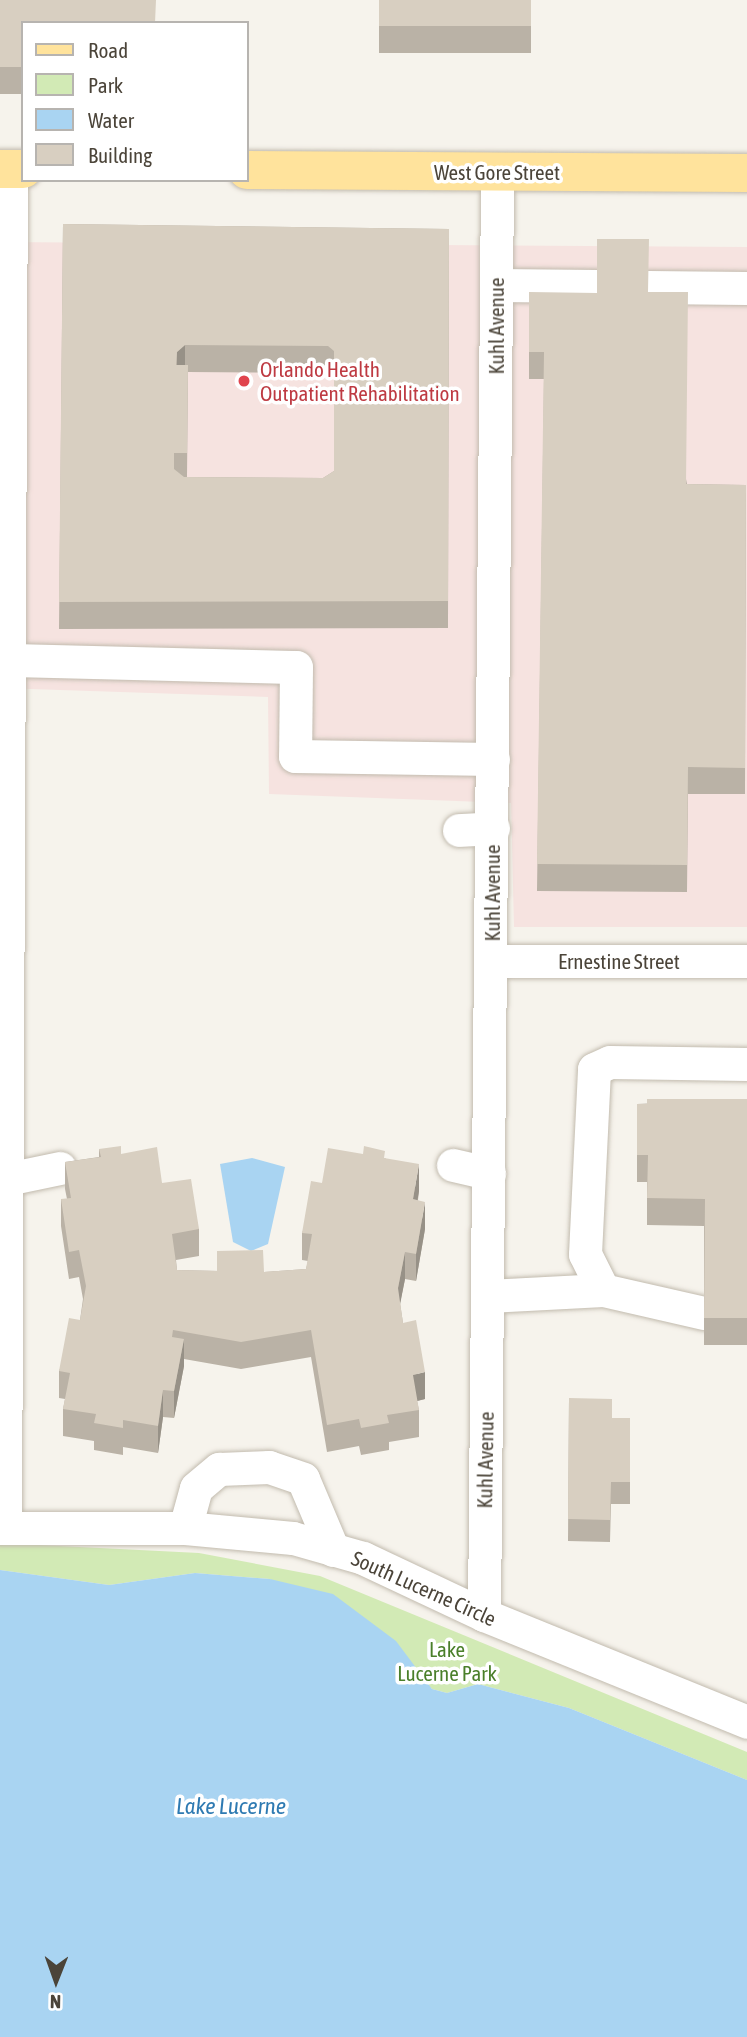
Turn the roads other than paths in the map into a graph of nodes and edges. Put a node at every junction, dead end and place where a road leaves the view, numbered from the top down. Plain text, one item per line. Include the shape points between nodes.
1 (11, 169) edge
2 (248, 170) edge
3 (497, 172) junction
4 (747, 173) edge
5 (496, 285) junction
6 (597, 286) edge
7 (649, 287) edge
8 (747, 288) edge
9 (5, 556) edge
10 (9, 660) junction
11 (494, 759) junction
12 (493, 828) junction
13 (459, 830) dead end
14 (492, 961) junction
15 (747, 961) edge
16 (4, 1031) edge
17 (747, 1064) edge
18 (453, 1165) dead end
19 (60, 1168) dead end
20 (489, 1173) junction
21 (7, 1179) junction
22 (603, 1290) junction
23 (488, 1296) junction
24 (704, 1313) edge
25 (3, 1528) edge
26 (186, 1528) junction
27 (333, 1550) junction
28 (484, 1615) junction
29 (747, 1722) edge

1 - 9 street
2 - 3 main road, West Gore Street
3 - 4 main road, West Gore Street
3 - 5 street, Kuhl Avenue
5 - 6 street
5 - 11 street, Kuhl Avenue
7 - 8 street
9 - 10 street
10 - 11 street via 296,667 295,756
10 - 16 street
11 - 12 street, Kuhl Avenue
12 - 13 street
12 - 14 street, Kuhl Avenue
14 - 15 street, Ernestine Street
14 - 20 street, Kuhl Avenue
16 - 21 street
17 - 22 street via 610,1062 594,1069 585,1254
18 - 20 street
19 - 21 street
20 - 23 street, Kuhl Avenue
21 - 25 street
22 - 23 street
22 - 24 street
23 - 28 street, Kuhl Avenue
25 - 26 street, South Lucerne Circle
26 - 27 street, South Lucerne Circle via 293,1538
26 - 27 street via 196,1488 219,1469 269,1467 303,1479
27 - 28 street, South Lucerne Circle via 363,1558
28 - 29 street, South Lucerne Circle

